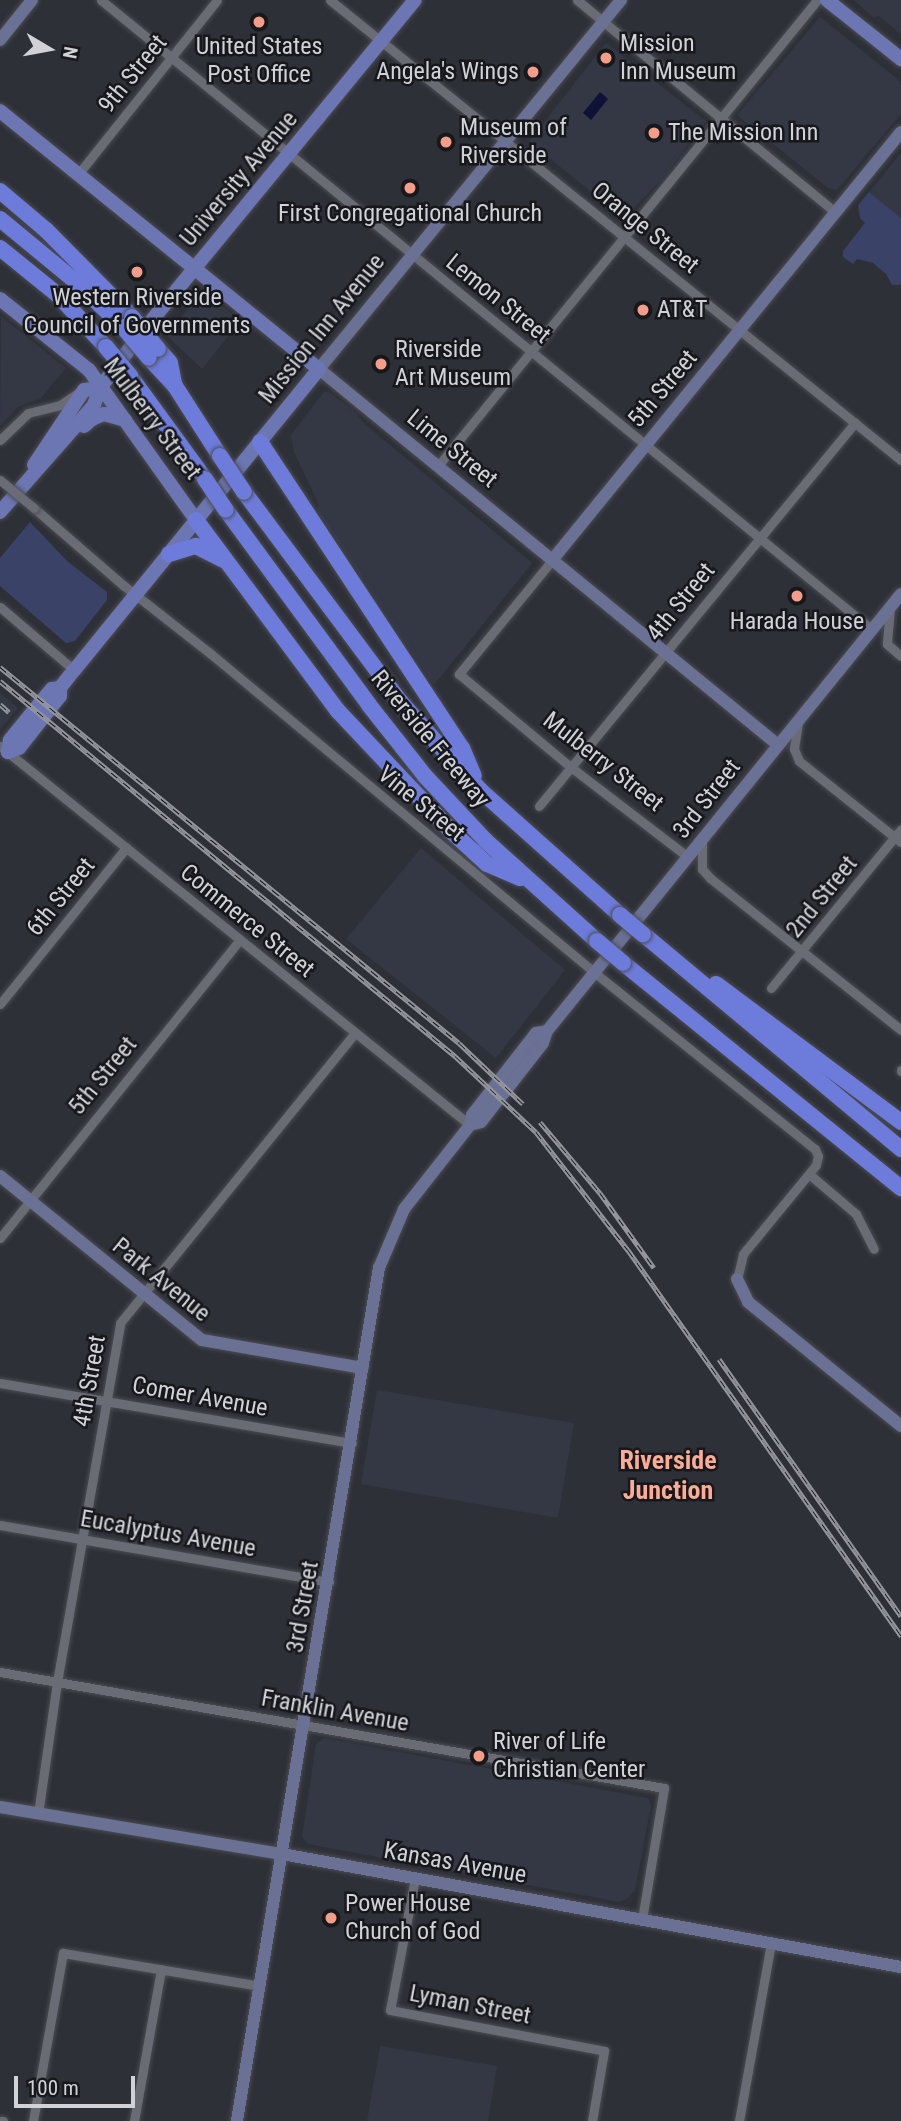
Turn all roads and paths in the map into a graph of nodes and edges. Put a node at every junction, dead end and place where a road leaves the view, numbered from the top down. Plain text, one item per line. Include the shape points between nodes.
1 (32, 0) edge
2 (101, 0) edge
3 (217, 0) edge
4 (330, 0) edge
5 (415, 0) edge
6 (577, 0) edge
7 (621, 0) edge
8 (817, 0) edge
9 (827, 0) edge
10 (603, 22) junction
11 (0, 40) edge
12 (382, 41) junction
13 (170, 58) junction
14 (901, 60) edge
15 (0, 111) edge
16 (721, 119) junction
17 (901, 132) edge
18 (506, 140) junction
19 (290, 154) junction
20 (79, 173) junction
21 (0, 191) edge
22 (835, 212) junction
23 (0, 219) edge
24 (625, 237) junction
25 (0, 248) edge
26 (411, 254) junction
27 (196, 267) junction
28 (0, 299) edge
29 (127, 322) junction
30 (740, 329) junction
31 (532, 352) junction
32 (318, 369) junction
33 (100, 388) junction
34 (84, 390) junction
35 (125, 420) junction
36 (855, 422) junction
37 (68, 436) junction
38 (0, 440) edge
39 (260, 442) junction
40 (645, 444) junction
41 (901, 460) edge
42 (437, 467) junction
43 (29, 476) junction
44 (0, 480) edge
45 (0, 512) edge
46 (196, 520) junction
47 (758, 537) junction
48 (169, 554) junction
49 (554, 559) junction
50 (225, 561) junction
51 (901, 594) edge
52 (136, 595) junction
53 (0, 607) edge
54 (890, 607) junction
55 (871, 629) junction
56 (666, 651) junction
57 (901, 656) edge
58 (74, 670) junction
59 (459, 674) joint
60 (798, 718) junction
61 (777, 744) junction
62 (3, 753) edge
63 (572, 768) junction
64 (481, 791) junction
65 (539, 806) dead end
66 (899, 836) edge
67 (702, 839) junction
68 (126, 848) junction
69 (688, 856) junction
70 (532, 883) junction
71 (240, 940) junction
72 (659, 947) junction
73 (803, 952) junction
74 (594, 973) junction
75 (771, 988) dead end
76 (0, 1004) edge
77 (899, 1032) edge
78 (355, 1033) junction
79 (901, 1122) edge
80 (470, 1125) junction
81 (901, 1149) edge
82 (809, 1174) junction
83 (0, 1176) edge
84 (901, 1188) edge
85 (30, 1200) junction
86 (0, 1238) edge
87 (874, 1249) dead end
88 (737, 1279) joint
89 (143, 1293) junction
90 (363, 1368) junction
91 (0, 1383) edge
92 (106, 1401) junction
93 (901, 1426) edge
94 (352, 1443) junction
95 (0, 1525) edge
96 (83, 1539) junction
97 (329, 1582) junction
98 (0, 1672) edge
99 (58, 1682) junction
100 (304, 1725) junction
101 (0, 1807) edge
102 (38, 1814) junction
103 (282, 1854) junction
104 (415, 1878) junction
105 (642, 1919) junction
106 (771, 1944) junction
107 (901, 1967) edge
108 (161, 1969) junction
109 (260, 1986) junction
110 (33, 2121) edge
111 (134, 2121) edge
112 (237, 2121) edge
113 (592, 2121) edge
114 (739, 2121) edge

1 - 11 main road
2 - 13 street, Lemon Street
3 - 13 street, 9th Street
4 - 12 street, Orange Street
5 - 12 main road, University Avenue
6 - 10 street
7 - 10 main road, Mission Inn Avenue
8 - 16 street
9 - 14 main road
10 - 16 street
10 - 18 main road, Mission Inn Avenue
12 - 18 street, Orange Street
12 - 19 main road, University Avenue
13 - 19 street, Lemon Street
13 - 20 street, 9th Street
15 - 20 main road, Lime Street
16 - 22 street
16 - 24 street
17 - 22 main road, 5th Street
18 - 24 street, Orange Street
18 - 26 main road, Mission Inn Avenue
19 - 26 street, Lemon Street
19 - 27 main road, University Avenue
20 - 27 main road, Lime Street
21 - 29 highway via 55,239
22 - 30 main road, 5th Street
23 - 29 highway
24 - 30 street, Orange Street
24 - 31 street
25 - 70 highway, Riverside Freeway, bridge via 58,295 131,376 425,776
26 - 31 street, Lemon Street
26 - 32 main road, Mission Inn Avenue
27 - 32 main road, Lime Street
27 - 33 main road, University Avenue
28 - 33 main road, Mulberry Street via 89,370
29 - 64 highway, Riverside Freeway, bridge via 153,354 170,363 175,386 244,492 400,701
30 - 36 street, Orange Street
30 - 40 main road, 5th Street
31 - 40 street, Lemon Street
31 - 42 street
32 - 39 main road, Mission Inn Avenue
32 - 42 main road, Lime Street
33 - 34 main road
33 - 35 main road, Mulberry Street
33 - 37 main road, University Avenue via 94,405
34 - 38 street via 60,405 28,413
34 - 43 main road, University Avenue
35 - 37 main road via 97,415
35 - 46 main road, Mulberry Street
36 - 41 street, Orange Street
36 - 47 street, 4th Street
37 - 43 main road, University Avenue
39 - 46 main road, Mission Inn Avenue
39 - 64 highway via 462,748
40 - 47 street, Lemon Street
40 - 49 main road, 5th Street
42 - 49 main road, Lime Street
43 - 45 main road, University Avenue
44 - 52 street, Vine Street, bridge
46 - 48 main road, Mission Inn Avenue
46 - 50 highway
47 - 55 street, Lemon Street
47 - 56 street, 4th Street
48 - 50 highway via 197,546
48 - 52 main road, Mission Inn Avenue
49 - 56 main road, Lime Street
49 - 59 street, 5th Street
50 - 70 highway via 338,711 387,765 487,864
51 - 54 main road, 3rd Street
52 - 58 main road, Mission Inn Avenue
52 - 74 street, Vine Street
53 - 58 street
54 - 55 main road, 3rd Street
54 - 57 street via 887,644
55 - 60 main road, 3rd Street
56 - 61 main road, Lime Street
56 - 63 street, 4th Street
58 - 62 main road, Mission Inn Avenue via 60,688 61,696 19,748
59 - 63 street, Mulberry Street
60 - 61 main road, 3rd Street
60 - 66 street via 794,750 799,761
61 - 67 main road, 3rd Street
62 - 68 street, Commerce Street
63 - 65 street, 4th Street
63 - 69 street, Mulberry Street
64 - 72 highway, Riverside Freeway, bridge
66 - 73 street, 2nd Street
67 - 69 main road, 3rd Street
67 - 73 street via 702,869 710,878
68 - 71 street, Commerce Street
68 - 76 street, 6th Street
69 - 74 main road, 3rd Street
70 - 84 highway, Riverside Freeway, bridge via 623,963
71 - 78 street, Commerce Street
71 - 85 street, 5th Street
72 - 79 highway via 750,1006
72 - 81 highway, Riverside Freeway
73 - 75 street, 2nd Street
73 - 77 street
74 - 80 main road, 3rd Street via 481,1122
74 - 82 street, Vine Street via 815,1149 818,1156
78 - 80 street, Commerce Street
78 - 89 street, 4th Street
80 - 90 main road, 3rd Street via 404,1209 390,1237 379,1268
82 - 87 street via 856,1214
82 - 88 street via 743,1254
83 - 85 main road, Park Avenue
85 - 86 street, 5th Street
85 - 89 main road, Park Avenue
88 - 93 main road via 748,1302
89 - 90 main road, Park Avenue via 202,1340
89 - 92 street, 4th Street via 120,1323
90 - 94 main road, 3rd Street
91 - 92 street, Comer Avenue
92 - 94 street, Comer Avenue
92 - 96 street, 4th Street
94 - 97 main road, 3rd Street
95 - 96 street, Eucalyptus Avenue
96 - 97 street, Eucalyptus Avenue
96 - 99 street, 4th Street
97 - 100 main road, 3rd Street
98 - 99 street, Franklin Avenue
99 - 100 street, Franklin Avenue
99 - 102 street, 4th Street
100 - 103 main road, 3rd Street
100 - 105 street, Franklin Avenue via 664,1788
101 - 102 main road, Kansas Avenue
102 - 103 main road, Kansas Avenue
103 - 104 main road, Kansas Avenue
103 - 109 main road, 3rd Street
104 - 105 main road, Kansas Avenue
104 - 113 street, Lyman Street via 390,2010 604,2050
105 - 106 main road, Kansas Avenue
106 - 107 main road, Kansas Avenue
106 - 114 street
108 - 109 street
108 - 110 street via 63,1953
108 - 111 street
109 - 112 main road, 3rd Street

